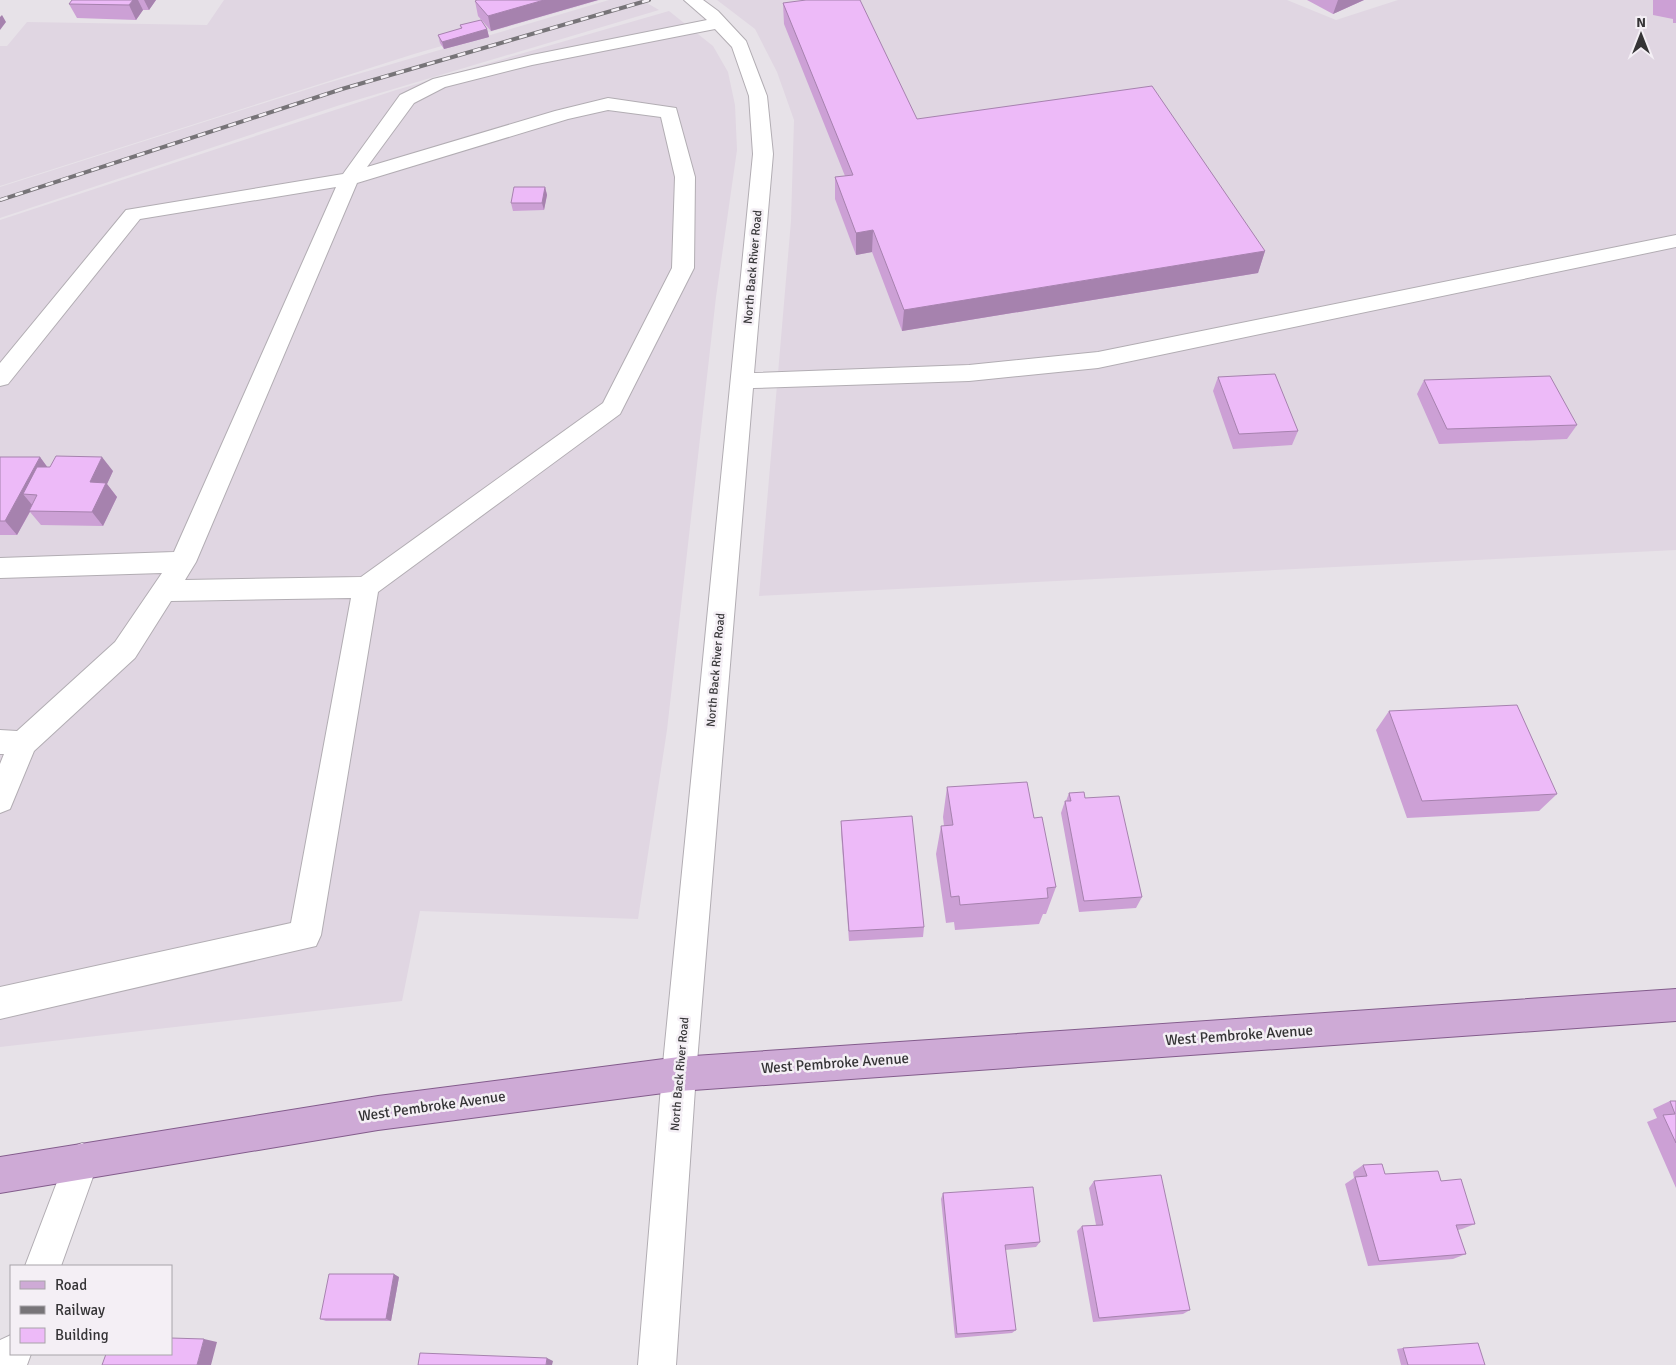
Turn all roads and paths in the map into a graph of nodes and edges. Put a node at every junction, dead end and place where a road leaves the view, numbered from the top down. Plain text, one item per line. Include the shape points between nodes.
1 (692, 0) edge
2 (720, 23) junction
3 (349, 179) junction
4 (1676, 241) edge
5 (0, 378) edge
6 (742, 381) junction
7 (183, 562) junction
8 (0, 568) edge
9 (366, 587) junction
10 (164, 591) junction
11 (12, 743) edge
12 (0, 800) edge
13 (0, 1003) edge
14 (1676, 1005) edge
15 (679, 1074) junction
16 (82, 1160) junction
17 (0, 1175) edge
18 (43, 1265) edge
19 (657, 1365) edge

1 - 2 street, North Back River Road
2 - 3 street via 532,60 439,83 407,99
2 - 6 street, North Back River Road via 740,45 758,96 763,154
3 - 5 street via 133,214
3 - 7 street
3 - 9 street via 608,104 669,112 685,177 683,268 612,408
4 - 6 street via 1098,360 969,373
6 - 15 street, North Back River Road
7 - 8 street
7 - 10 street
9 - 10 street
9 - 13 street via 305,935
10 - 11 street via 125,650
11 - 12 street
14 - 15 main road, West Pembroke Avenue
15 - 16 main road, West Pembroke Avenue via 378,1113
15 - 19 street, North Back River Road
16 - 17 main road, West Pembroke Avenue
16 - 18 street

